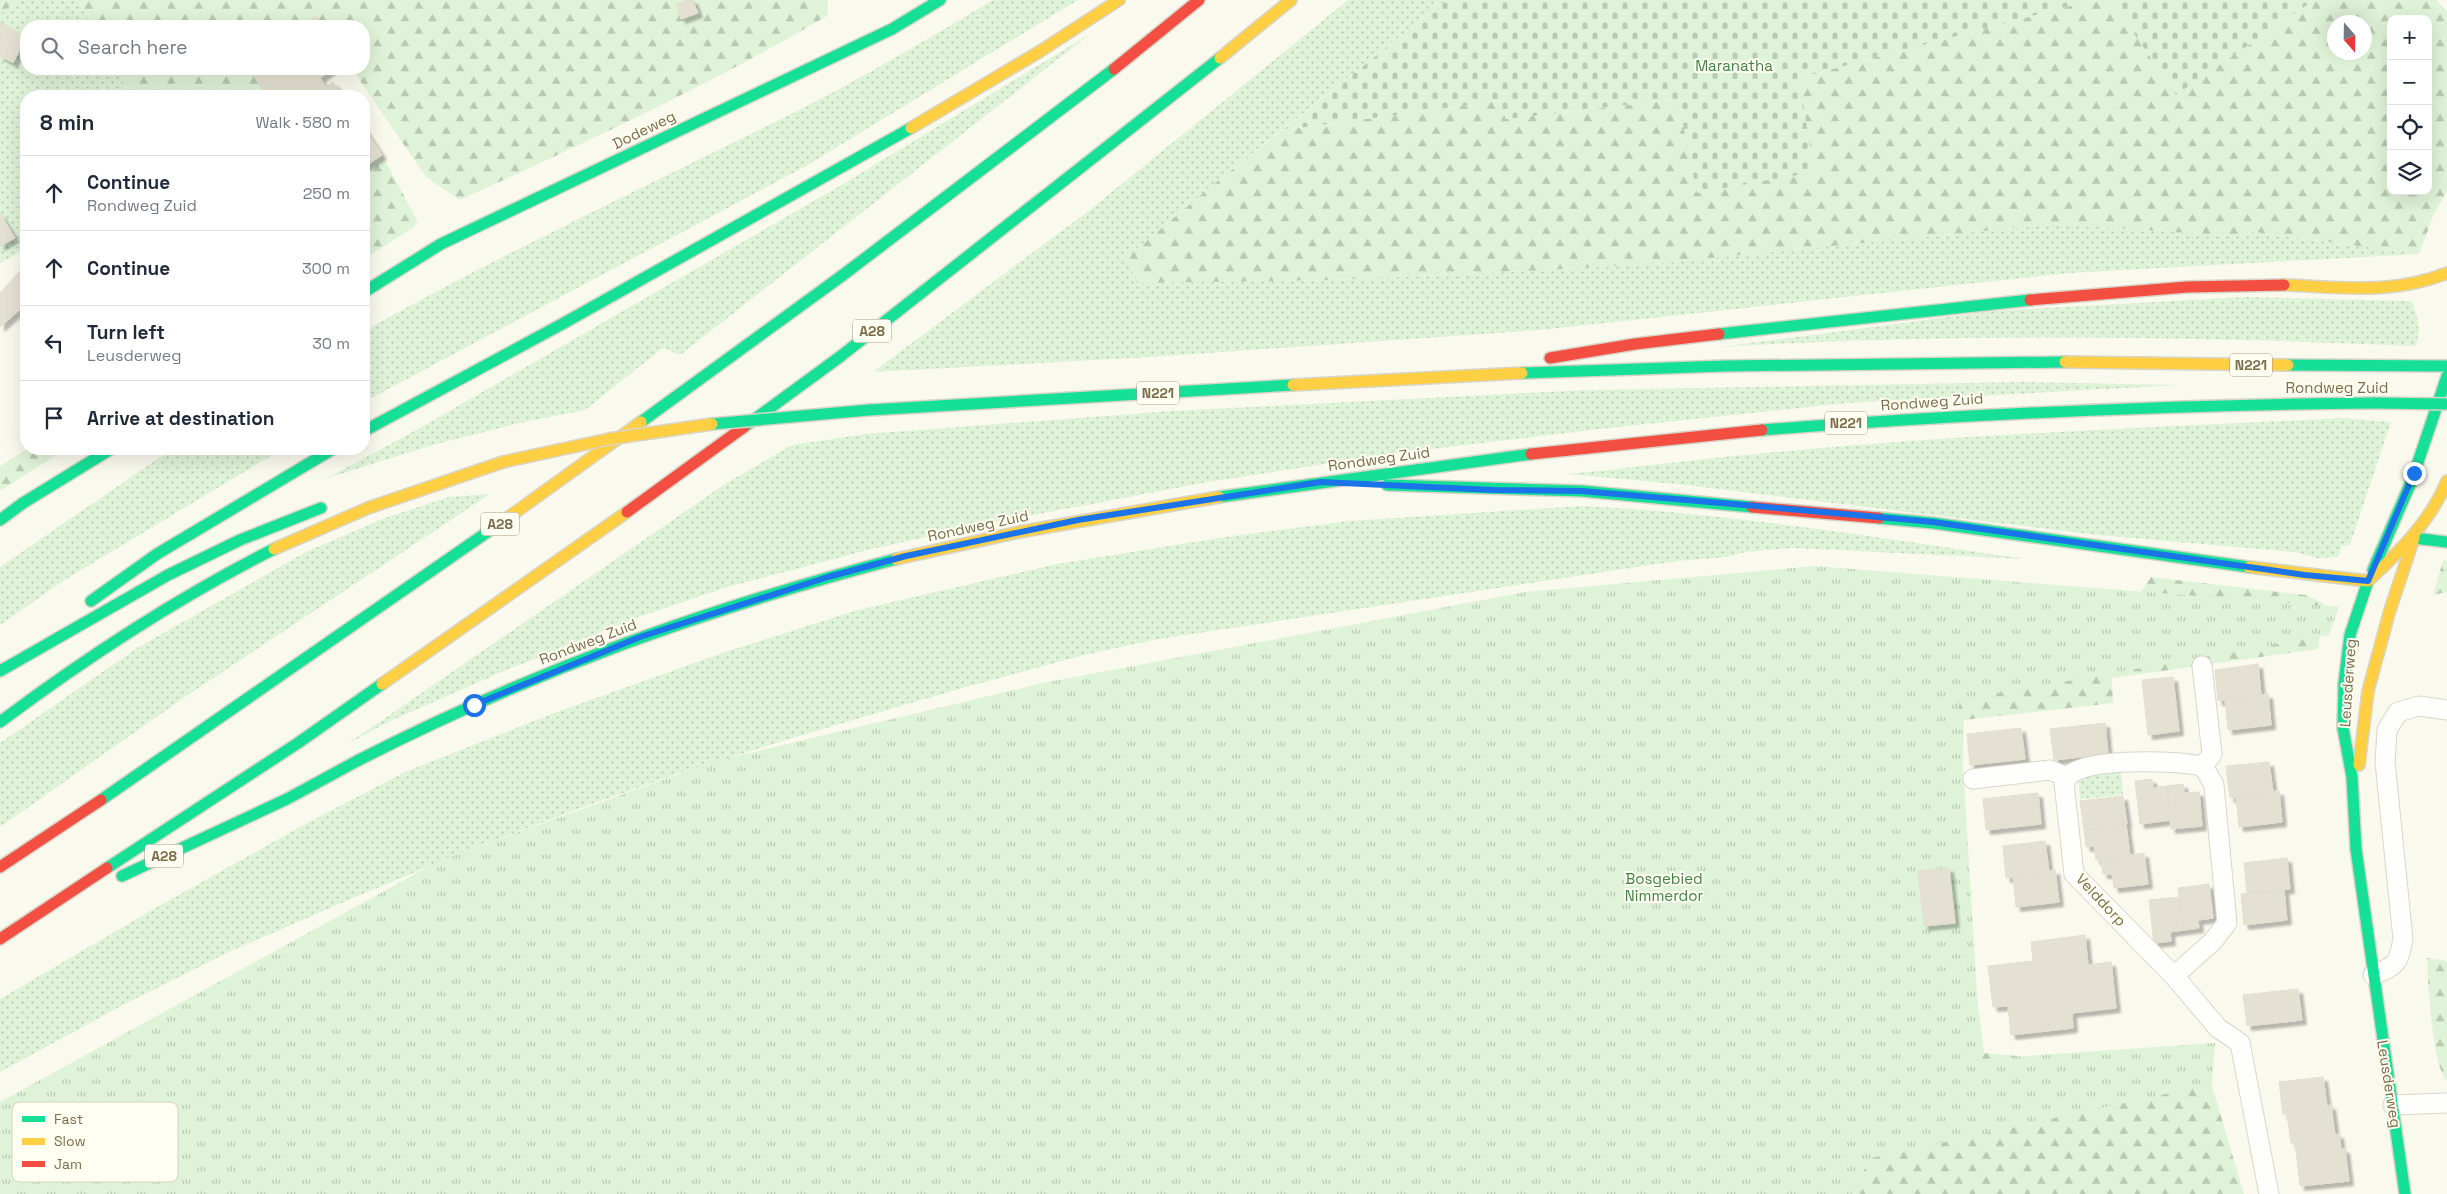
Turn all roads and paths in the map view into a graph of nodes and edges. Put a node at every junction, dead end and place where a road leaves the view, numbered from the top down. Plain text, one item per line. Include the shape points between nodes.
1 (940, 0) edge
2 (1119, 0) edge
3 (1199, 0) edge
4 (1291, 0) edge
5 (2447, 273) edge
6 (370, 288) edge
7 (2447, 366) edge
8 (1447, 376) junction
9 (2447, 376) edge
10 (2447, 404) edge
11 (370, 428) edge
12 (101, 455) edge
13 (323, 455) edge
14 (502, 462) junction
15 (466, 463) dead end
16 (2412, 480) junction
17 (2447, 481) edge
18 (1321, 482) junction
19 (336, 502) dead end
20 (0, 520) edge
21 (2414, 538) junction
22 (2447, 542) edge
23 (2368, 581) junction
24 (78, 610) dead end
25 (63, 621) dead end
26 (0, 666) edge
27 (2202, 666) dead end
28 (0, 671) edge
29 (2447, 710) edge
30 (0, 722) edge
31 (357, 761) joint
32 (2203, 766) junction
33 (2067, 777) junction
34 (2352, 777) junction
35 (1973, 779) dead end
36 (0, 868) edge
37 (41, 913) junction
38 (0, 939) edge
39 (2374, 975) junction
40 (2174, 976) junction
41 (2447, 1103) edge
42 (2393, 1105) junction
43 (2269, 1194) edge
44 (2405, 1194) edge

1 - 6 main road, Dodeweg via 892,29 442,244
2 - 11 main road via 960,100 564,323
3 - 36 main road, A28 via 800,307 446,563
4 - 37 main road, A28 via 848,350 668,483 306,737
5 - 8 main road, N221 via 2423,283 2383,289 2278,285 2187,287 1999,302 1635,344
7 - 8 main road, Rondweg Zuid / N221 via 1982,362 1716,366
8 - 14 main road, Rondweg Zuid / N221, bridge via 869,410 721,422 608,439
9 - 16 main road, Leusderweg
10 - 18 main road, Rondweg Zuid / N221, bridge via 2220,404 1960,414 1664,440 1453,463
12 - 20 main road
13 - 24 main road via 157,554
14 - 15 main road
14 - 30 main road via 375,504 231,571 157,613 74,667
16 - 21 main road, Leusderweg
16 - 23 main road, Leusderweg
17 - 21 main road, Leusderweg via 2441,497
18 - 23 main road, N221 via 1582,491 1933,522 2305,575
18 - 31 main road, Rondweg Zuid / N221 via 1078,520 906,556 819,580 640,637 562,667
19 - 28 main road via 240,540 168,575
21 - 22 main road
21 - 23 main road
21 - 34 main road, Leusderweg via 2368,691 2360,764
23 - 34 main road, Leusderweg via 2350,635 2344,683 2343,728
25 - 26 main road
27 - 32 street via 2212,754
29 - 39 street via 2419,706 2398,712 2387,730 2384,762 2404,940 2399,960
31 - 37 main road, A28 via 287,799
32 - 33 street via 2184,762 2104,765 2074,772
32 - 40 street via 2214,785 2227,923 2213,941
33 - 35 street via 2050,770
33 - 40 street, Velddorp via 2064,783 2074,874
34 - 39 main road, Leusderweg via 2356,849
37 - 38 main road, A28
39 - 42 main road, Leusderweg
40 - 43 street, Velddorp via 2218,1028 2240,1043
41 - 42 street
42 - 44 main road, Leusderweg

